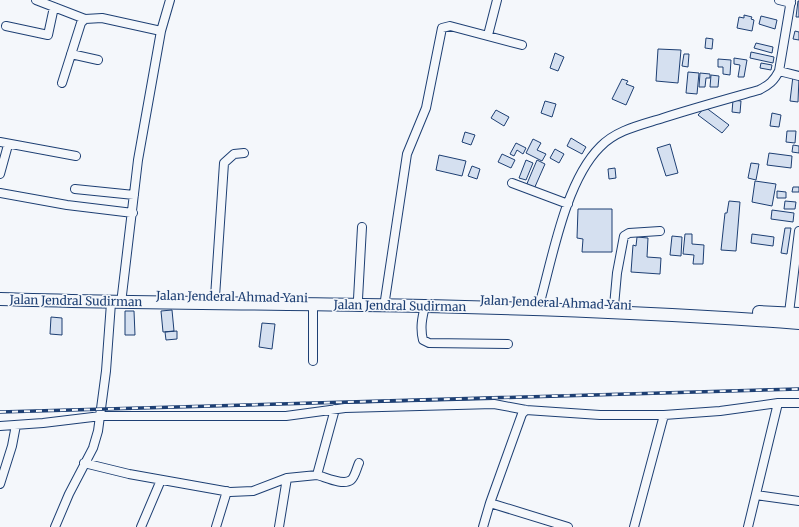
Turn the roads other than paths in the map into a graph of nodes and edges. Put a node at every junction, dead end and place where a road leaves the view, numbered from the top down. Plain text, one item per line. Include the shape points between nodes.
1 (36, 0) edge
2 (170, 0) edge
3 (497, 0) edge
4 (779, 0) edge
5 (791, 2) edge
6 (54, 7) junction
7 (85, 19) junction
8 (6, 26) dead end
9 (161, 31) junction
10 (488, 35) junction
11 (522, 45) dead end
12 (71, 54) junction
13 (98, 60) dead end
14 (778, 71) junction
15 (799, 76) edge
16 (62, 83) dead end
17 (0, 142) edge
18 (8, 145) junction
19 (244, 153) dead end
20 (76, 156) dead end
21 (0, 174) edge
22 (512, 183) dead end
23 (75, 189) dead end
24 (0, 193) edge
25 (134, 195) junction
26 (568, 204) junction
27 (133, 213) junction
28 (362, 227) dead end
29 (660, 231) dead end
30 (799, 231) edge
31 (0, 292) edge
32 (122, 295) junction
33 (215, 297) junction
34 (0, 299) edge
35 (358, 300) junction
36 (385, 300) junction
37 (540, 302) junction
38 (111, 303) junction
39 (313, 304) junction
40 (424, 306) junction
41 (614, 306) junction
42 (794, 314) edge
43 (799, 323) edge
44 (508, 344) dead end
45 (313, 361) dead end
46 (778, 403) junction
47 (799, 403) edge
48 (335, 410) junction
49 (526, 410) junction
50 (664, 415) junction
51 (101, 416) junction
52 (0, 426) edge
53 (16, 426) junction
54 (84, 463) junction
55 (359, 463) dead end
56 (317, 475) junction
57 (287, 478) junction
58 (161, 480) junction
59 (0, 484) edge
60 (227, 491) junction
61 (756, 495) junction
62 (799, 501) edge
63 (490, 503) junction
64 (55, 527) edge
65 (141, 527) edge
66 (216, 527) edge
67 (279, 527) edge
68 (483, 527) edge
69 (568, 527) edge
70 (634, 527) edge
71 (748, 527) edge

1 - 6 street
2 - 9 street
3 - 10 street
4 - 5 street
5 - 14 street
6 - 7 street
6 - 8 street via 48,35
7 - 9 street via 102,18
7 - 12 street via 81,23
9 - 25 street
10 - 11 street
10 - 36 street via 450,26 442,28 426,108 408,154
12 - 13 street
12 - 16 street
14 - 15 street
14 - 26 street via 772,82 759,90 630,128 601,146 583,169
17 - 18 street
18 - 20 street
18 - 21 street
19 - 33 street via 234,154 224,163
22 - 26 street
23 - 25 street
24 - 27 street
25 - 27 street
26 - 37 street
27 - 32 street
28 - 35 street
29 - 41 street via 629,233 624,236
30 - 42 street
31 - 32 highway, Jalan Jenderal Ahmad Yani
32 - 33 highway, Jalan Jenderal Ahmad Yani
33 - 35 highway, Jalan Jenderal Ahmad Yani
34 - 38 highway, Jalan Jendral Sudirman
35 - 36 highway, Jalan Jenderal Ahmad Yani
36 - 37 highway, Jalan Jenderal Ahmad Yani
37 - 41 highway, Jalan Jenderal Ahmad Yani
38 - 39 highway, Jalan Jendral Sudirman
38 - 51 street
39 - 40 highway, Jalan Jendral Sudirman
39 - 45 street
40 - 43 highway, Jalan Jendral Sudirman via 701,316
40 - 44 street via 421,333 423,340 429,343
41 - 42 highway, Jalan Jenderal Ahmad Yani
46 - 47 street
46 - 50 street
46 - 61 street
48 - 49 street via 494,404
48 - 51 street via 286,416
48 - 56 street
49 - 50 street via 600,416
49 - 63 street via 522,414
50 - 70 street
51 - 53 street
51 - 54 street via 93,448
52 - 53 street
53 - 59 street
54 - 58 street
54 - 64 street
55 - 56 street via 349,481 343,482
56 - 57 street
57 - 60 street via 253,491
57 - 67 street
58 - 60 street
58 - 65 street
60 - 66 street
61 - 62 street
61 - 71 street
63 - 68 street
63 - 69 street

